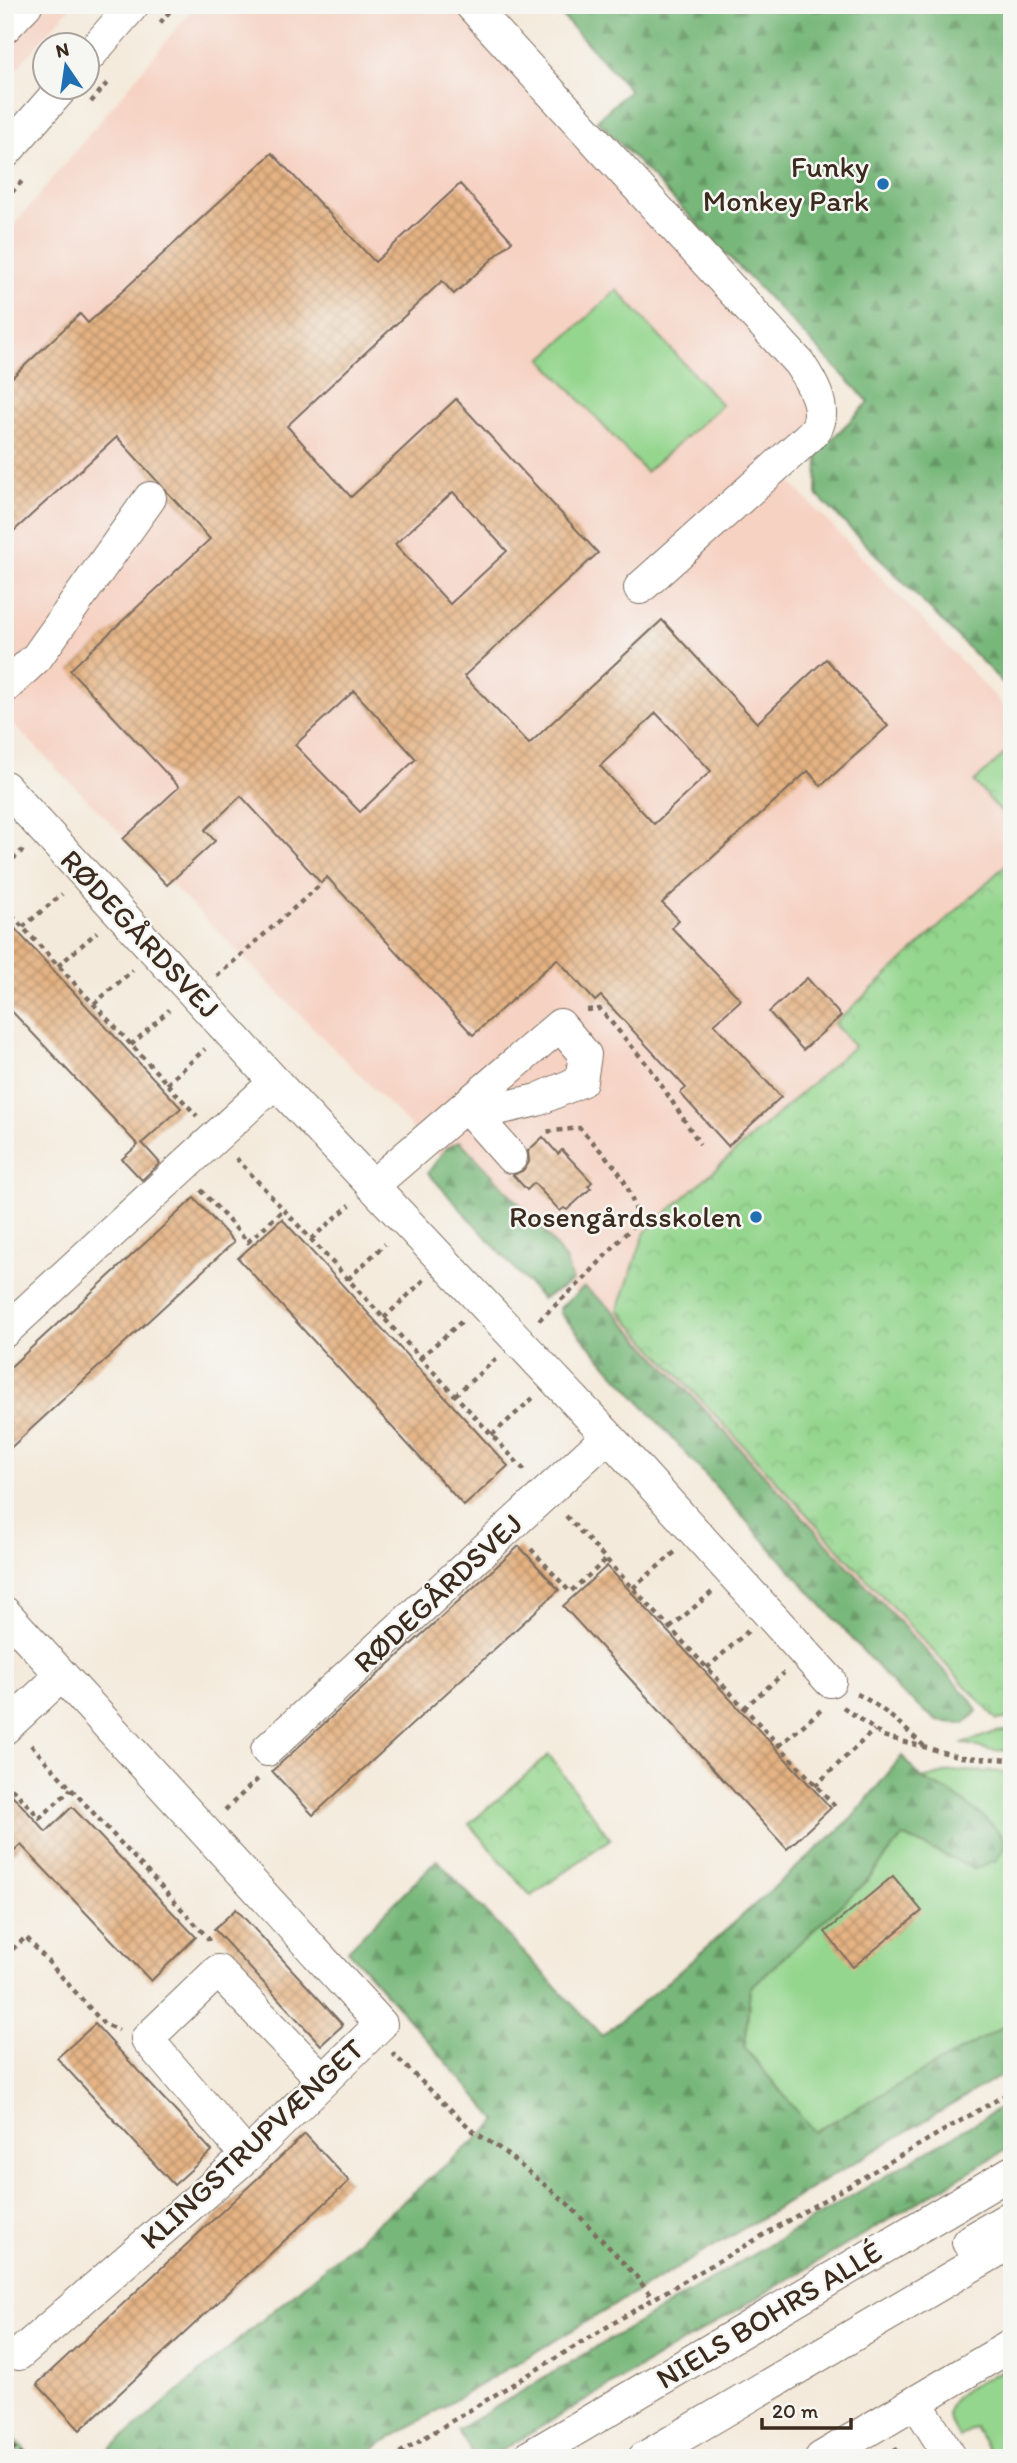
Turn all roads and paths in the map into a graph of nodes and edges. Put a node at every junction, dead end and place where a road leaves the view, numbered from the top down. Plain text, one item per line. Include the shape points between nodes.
1 (26, 5) edge
2 (471, 5) edge
3 (115, 12) edge
4 (5, 27) edge
5 (102, 34) edge
6 (50, 102) edge
7 (5, 153) edge
8 (150, 498) dead end
9 (640, 588) dead end
10 (5, 687) edge
11 (5, 787) edge
12 (85, 874) junction
13 (319, 886) dead end
14 (5, 908) edge
15 (23, 927) junction
16 (81, 945) dead end
17 (58, 966) junction
18 (119, 982) dead end
19 (196, 995) junction
20 (94, 1004) junction
21 (158, 1020) dead end
22 (560, 1026) junction
23 (131, 1045) junction
24 (197, 1056) dead end
25 (275, 1082) junction
26 (167, 1084) junction
27 (185, 1104) dead end
28 (466, 1106) junction
29 (501, 1108) junction
30 (701, 1144) dead end
31 (511, 1157) dead end
32 (181, 1168) junction
33 (372, 1186) junction
34 (283, 1210) dead end
35 (337, 1216) dead end
36 (291, 1218) dead end
37 (407, 1223) junction
38 (311, 1239) junction
39 (444, 1262) junction
40 (348, 1279) junction
41 (384, 1318) junction
42 (5, 1331) edge
43 (442, 1338) dead end
44 (517, 1340) junction
45 (420, 1358) junction
46 (485, 1368) dead end
47 (454, 1395) junction
48 (523, 1408) dead end
49 (492, 1435) junction
50 (608, 1436) junction
51 (511, 1456) dead end
52 (510, 1526) junction
53 (696, 1534) junction
54 (607, 1559) dead end
55 (612, 1566) dead end
56 (733, 1574) junction
57 (633, 1588) junction
58 (768, 1612) junction
59 (5, 1613) edge
60 (670, 1628) junction
61 (806, 1655) junction
62 (707, 1668) junction
63 (62, 1675) junction
64 (834, 1688) junction
65 (744, 1708) junction
66 (8, 1726) edge
67 (874, 1730) junction
68 (779, 1746) junction
69 (925, 1746) junction
70 (267, 1749) joint
71 (1012, 1760) edge
72 (5, 1781) edge
73 (815, 1786) junction
74 (71, 1789) junction
75 (838, 1810) dead end
76 (204, 1830) junction
77 (5, 1956) edge
78 (218, 1971) junction
79 (371, 2033) junction
80 (147, 2039) junction
81 (323, 2080) junction
82 (1012, 2091) edge
83 (247, 2156) junction
84 (1012, 2172) edge
85 (1012, 2216) edge
86 (1012, 2242) edge
87 (653, 2299) junction
88 (895, 2309) junction
89 (1012, 2345) edge
90 (19, 2354) dead end
91 (916, 2402) junction
92 (5, 2439) edge
93 (24, 2458) edge
94 (391, 2458) edge
95 (527, 2458) edge
96 (644, 2458) edge
97 (821, 2458) edge
98 (951, 2458) edge

1 - 4 street
2 - 9 street via 813,383 819,404 817,427
3 - 5 street
6 - 7 street
8 - 10 street via 37,657
11 - 12 street, RØDEGÅRDSVEJ
12 - 15 path
12 - 19 street, RØDEGÅRDSVEJ
13 - 19 path
14 - 15 path
15 - 17 path
16 - 17 path
17 - 20 path
18 - 20 path
19 - 25 street, RØDEGÅRDSVEJ
20 - 23 path
21 - 23 path
22 - 28 street
22 - 29 street via 585,1055 581,1080 537,1100
22 - 30 path via 578,1010 600,1009 650,1068
23 - 26 path
24 - 26 path
25 - 32 street
25 - 33 street, RØDEGÅRDSVEJ
26 - 27 path
28 - 29 street via 480,1113
28 - 31 street
28 - 33 street
29 - 44 path via 522,1134 580,1128 617,1169 639,1219 583,1280
32 - 34 path via 248,1242
32 - 42 street
33 - 37 street, RØDEGÅRDSVEJ
35 - 38 path
36 - 38 path
37 - 39 street, RØDEGÅRDSVEJ
37 - 40 path
38 - 40 path
39 - 41 path
39 - 44 street, RØDEGÅRDSVEJ
40 - 41 path
41 - 45 path
43 - 45 path
44 - 50 street, RØDEGÅRDSVEJ
45 - 47 path
46 - 47 path
47 - 49 path
48 - 49 path
49 - 51 path
50 - 52 street, RØDEGÅRDSVEJ
50 - 53 street, RØDEGÅRDSVEJ
52 - 54 path via 570,1592
52 - 70 street, RØDEGÅRDSVEJ
53 - 56 street, RØDEGÅRDSVEJ
53 - 57 path
55 - 57 path
56 - 58 street, RØDEGÅRDSVEJ
56 - 60 path
57 - 60 path
58 - 61 street, RØDEGÅRDSVEJ
58 - 62 path
59 - 63 street, KLINGSTRUPVÆNGET
60 - 62 path
61 - 64 street, RØDEGÅRDSVEJ
61 - 65 path
62 - 65 path
63 - 66 street
63 - 76 street, KLINGSTRUPVÆNGET
64 - 67 path via 843,1708
64 - 68 path
64 - 69 path via 869,1700
65 - 68 path
66 - 74 path
67 - 69 path
67 - 73 path
68 - 73 path
69 - 71 path via 961,1757
70 - 76 path via 268,1770
72 - 74 path via 40,1818
73 - 75 path
74 - 78 path via 208,1938
76 - 79 street, KLINGSTRUPVÆNGET via 381,2024
77 - 80 path via 26,1937 104,2024
78 - 80 street
78 - 81 street
79 - 81 street, KLINGSTRUPVÆNGET
79 - 87 path via 473,2131 567,2203
80 - 83 street
81 - 83 street, KLINGSTRUPVÆNGET
82 - 87 path
83 - 90 street, KLINGSTRUPVÆNGET
84 - 95 street, NIELS BOHRS ALLÉ
85 - 88 street via 942,2258
86 - 88 street, NIELS BOHRS ALLÉ
87 - 94 path
88 - 96 street, NIELS BOHRS ALLÉ
89 - 91 street
91 - 97 street
91 - 98 street
92 - 93 path

